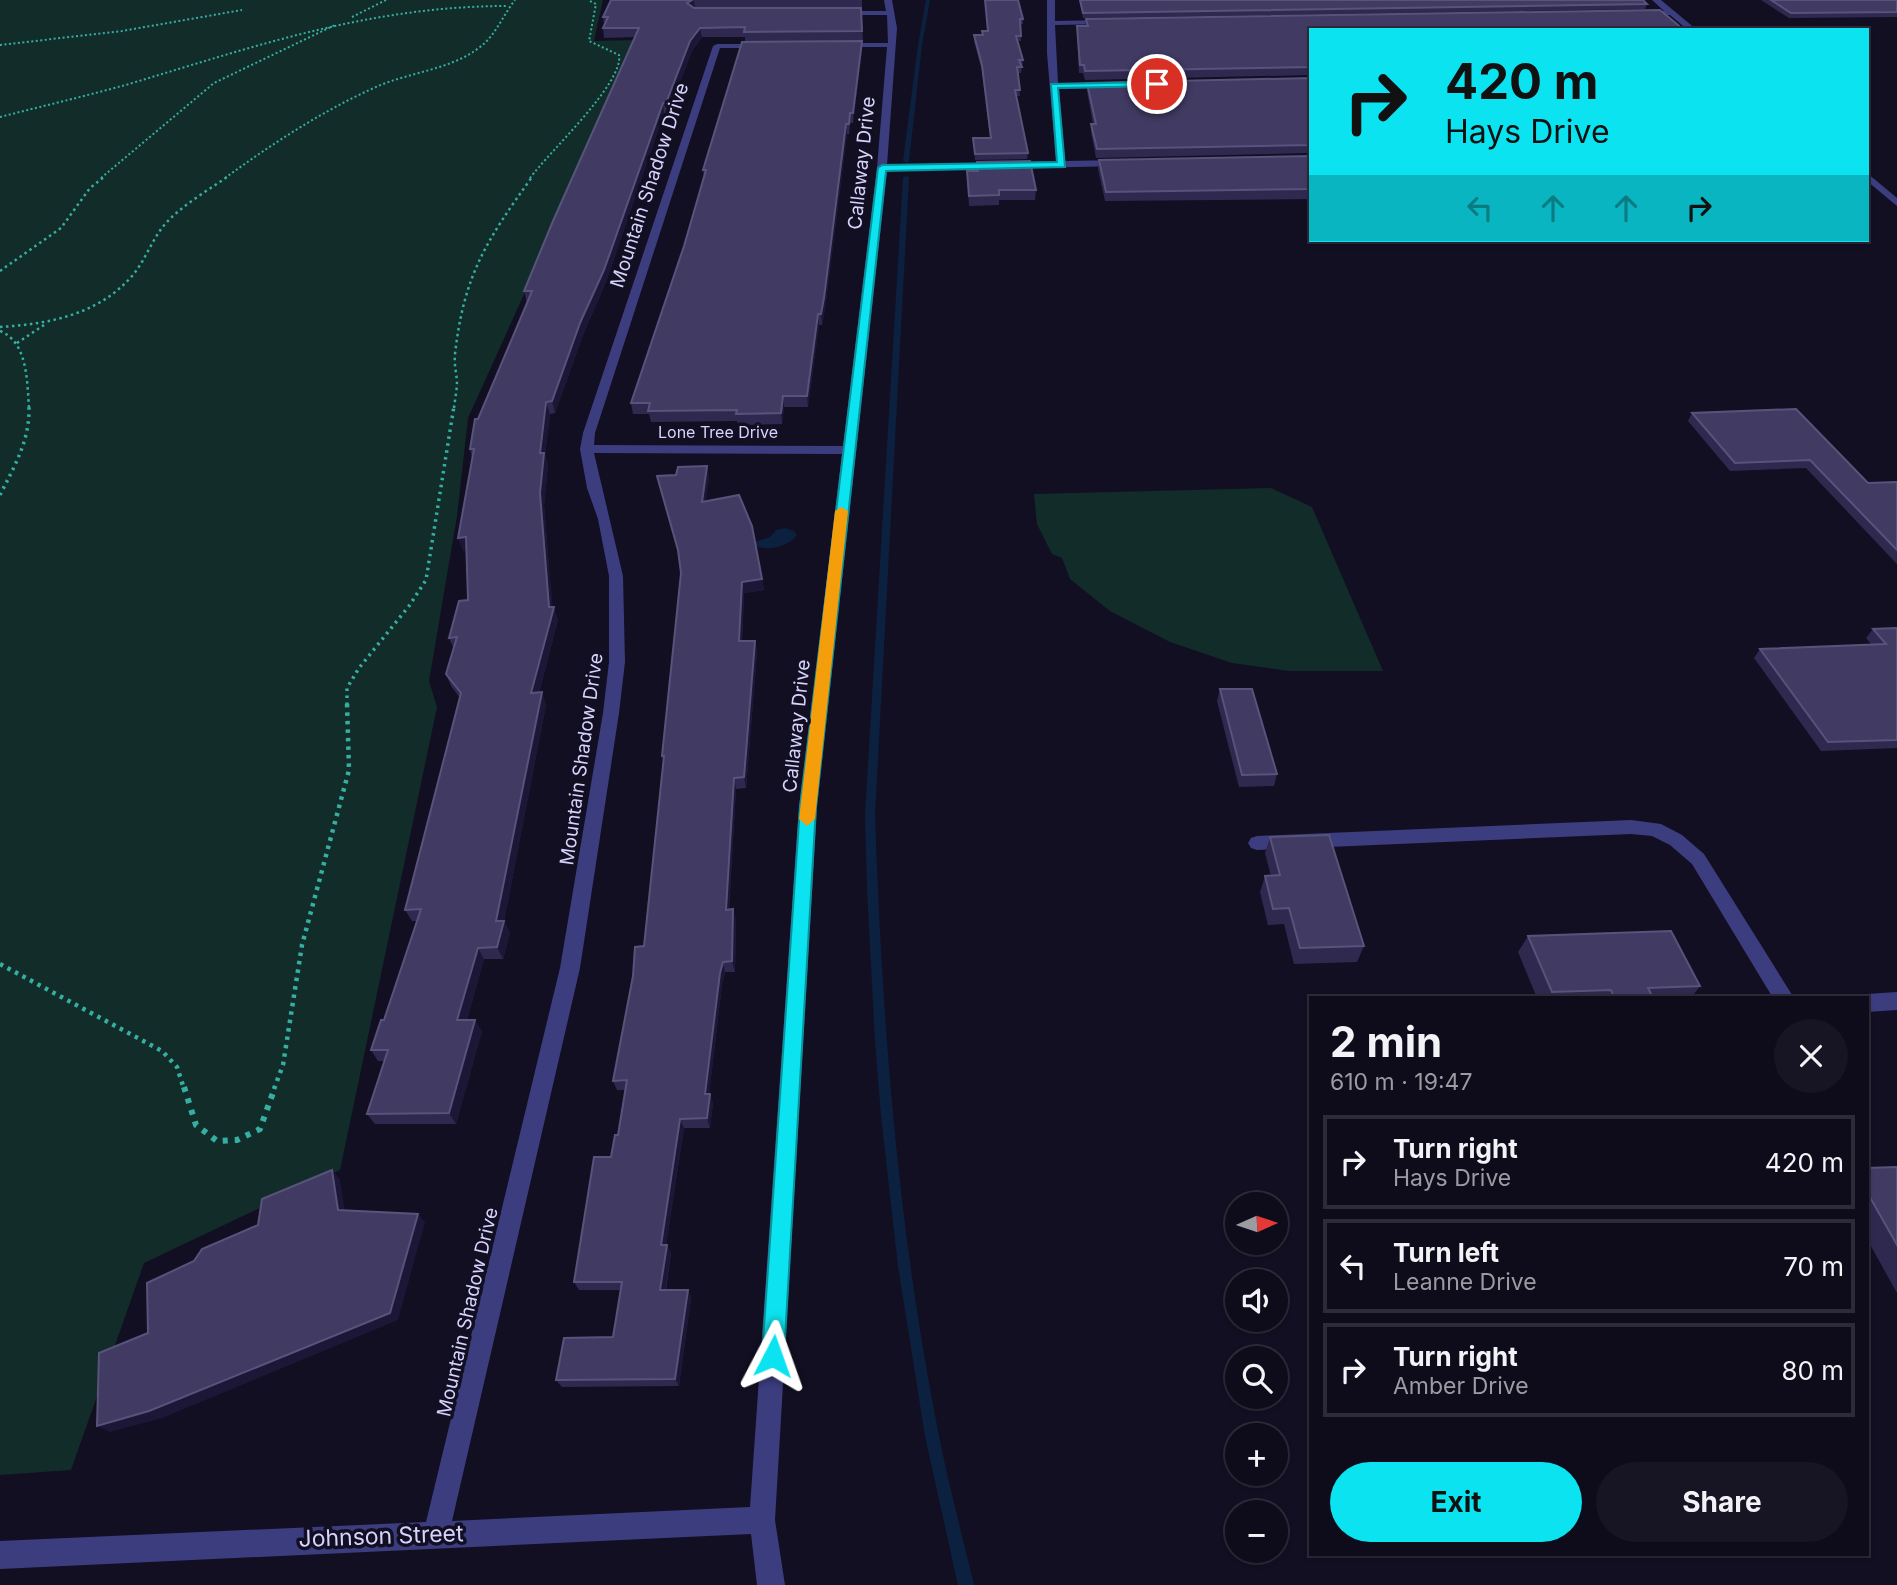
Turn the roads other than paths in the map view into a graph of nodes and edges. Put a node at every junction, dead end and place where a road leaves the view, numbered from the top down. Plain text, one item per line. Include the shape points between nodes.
1 (1051, 0) edge
2 (1656, 0) edge
3 (889, 6) edge
4 (825, 13) edge
5 (1631, 13) edge
6 (1672, 13) junction
7 (1119, 22) edge
8 (1050, 23) junction
9 (1691, 28) edge
10 (825, 45) edge
11 (892, 45) junction
12 (785, 46) edge
13 (1122, 85) edge
14 (1054, 86) junction
15 (1131, 163) edge
16 (1062, 165) junction
17 (882, 168) junction
18 (1869, 178) edge
19 (1897, 203) edge
20 (587, 449) junction
21 (848, 450) junction
22 (1257, 843) dead end
23 (1783, 996) edge
24 (1897, 1001) edge
25 (1869, 1003) edge
26 (762, 1520) junction
27 (436, 1534) junction
28 (0, 1555) edge
29 (771, 1585) edge

1 - 8 street
2 - 6 street
3 - 4 street
3 - 11 street, Callaway Drive
5 - 6 street
6 - 9 street
7 - 8 street
8 - 14 street
10 - 11 street
11 - 17 street, Callaway Drive
12 - 20 street, Mountain Shadow Drive via 717,46
13 - 14 street
14 - 16 street
15 - 16 street
16 - 17 street
17 - 21 street, Callaway Drive
18 - 19 street
20 - 21 street, Lone Tree Drive
20 - 27 street, Mountain Shadow Drive via 616,576 617,662 609,726 570,968
21 - 26 street, Callaway Drive via 808,807
22 - 23 street via 1655,829 1698,859
24 - 25 street
26 - 27 street, Johnson Street
26 - 29 street, Callaway Drive
27 - 28 street, Johnson Street

